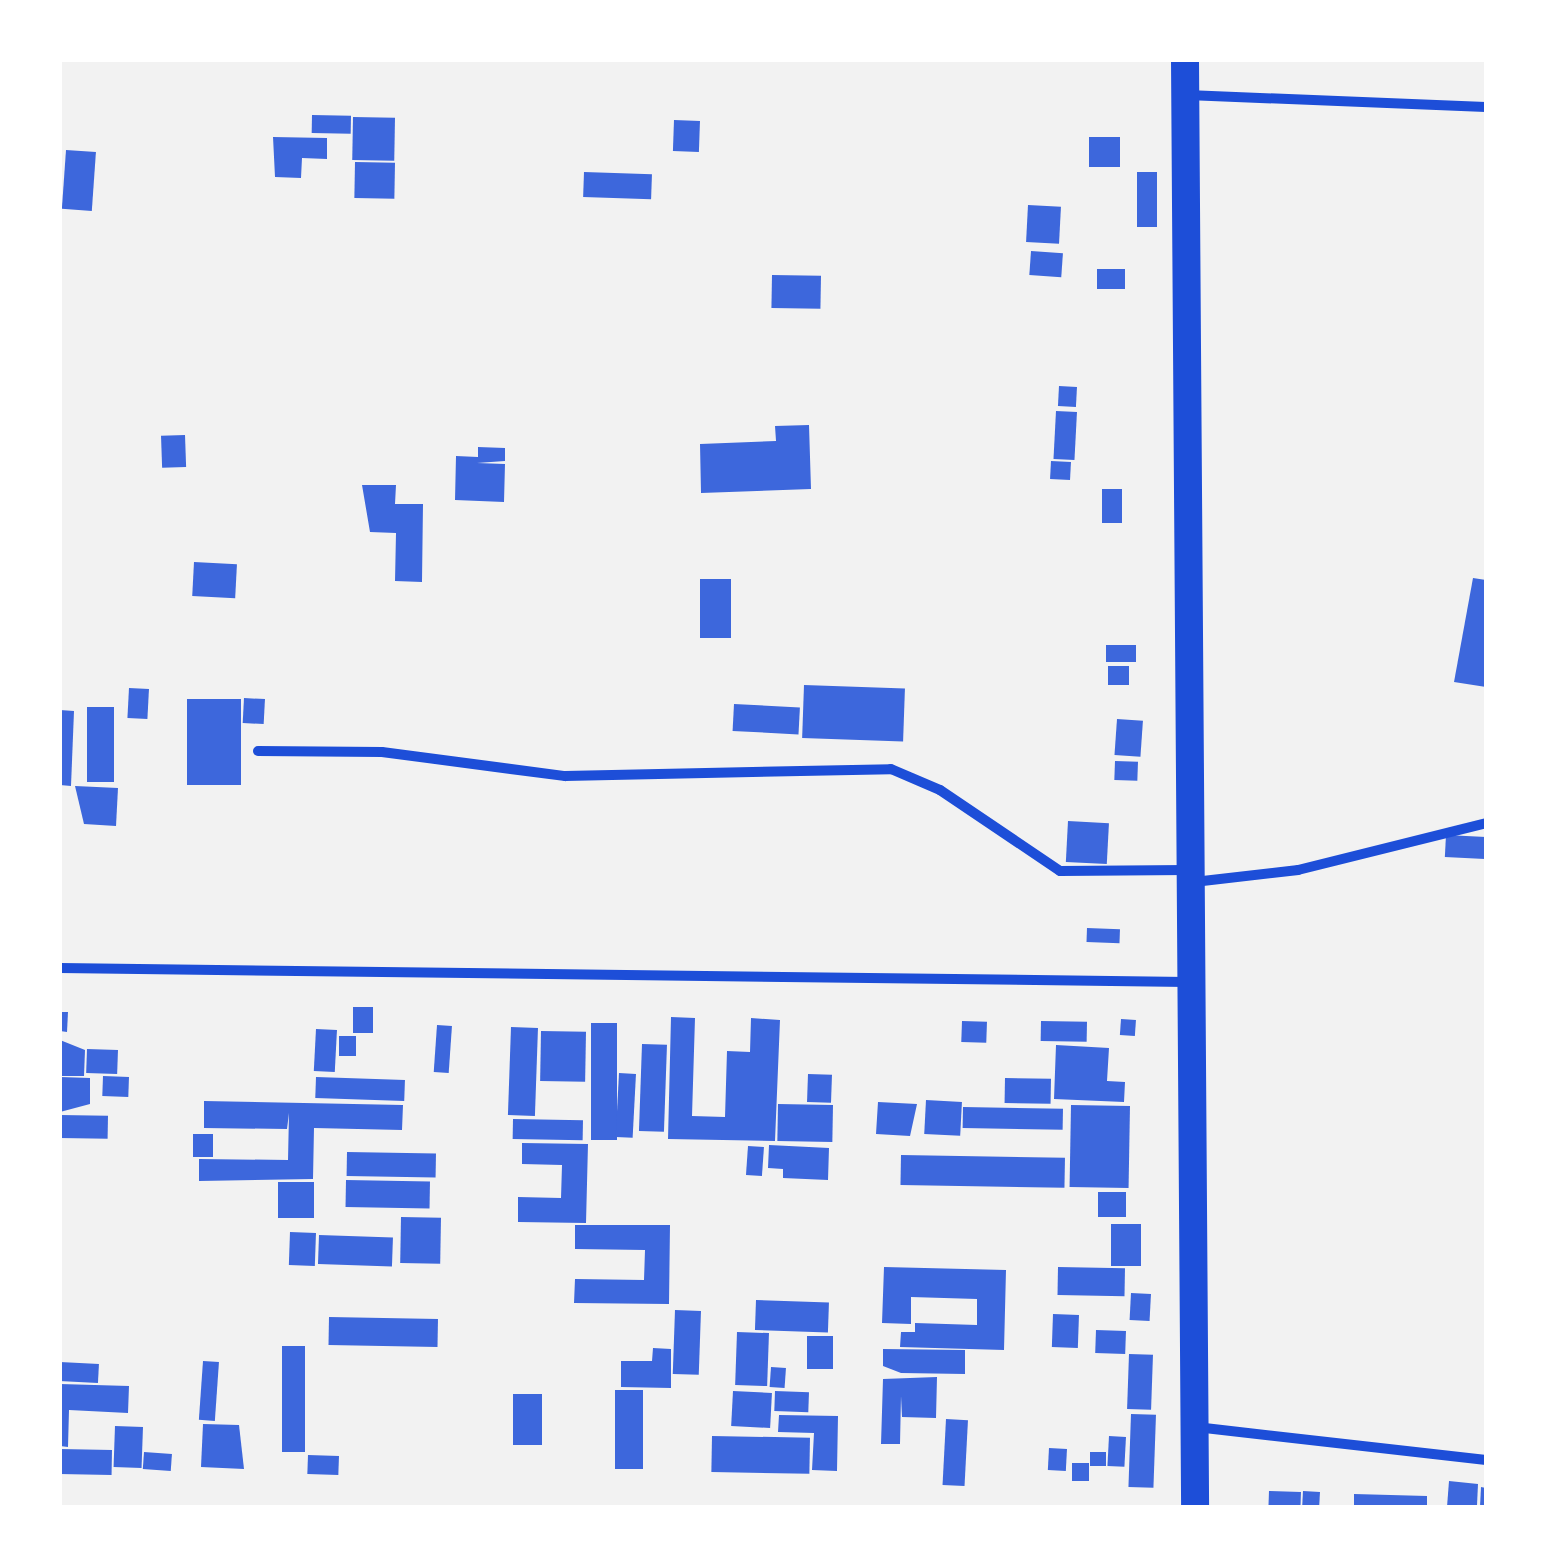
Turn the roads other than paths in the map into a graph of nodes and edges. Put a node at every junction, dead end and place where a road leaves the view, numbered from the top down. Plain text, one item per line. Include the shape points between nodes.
1 (1185, 60) edge
2 (1186, 95) junction
3 (1486, 107) edge
4 (258, 751) dead end
5 (1486, 823) edge
6 (1193, 876) junction
7 (60, 968) edge
8 (1193, 982) junction
9 (1195, 1427) junction
10 (1486, 1460) edge
11 (1195, 1507) edge

1 - 2 highway
2 - 3 street
2 - 6 highway
4 - 6 street via 382,752 565,776 891,770 940,790 1060,871
5 - 6 street via 1298,870
6 - 8 highway
7 - 8 street
8 - 9 highway
9 - 10 street
9 - 11 highway

